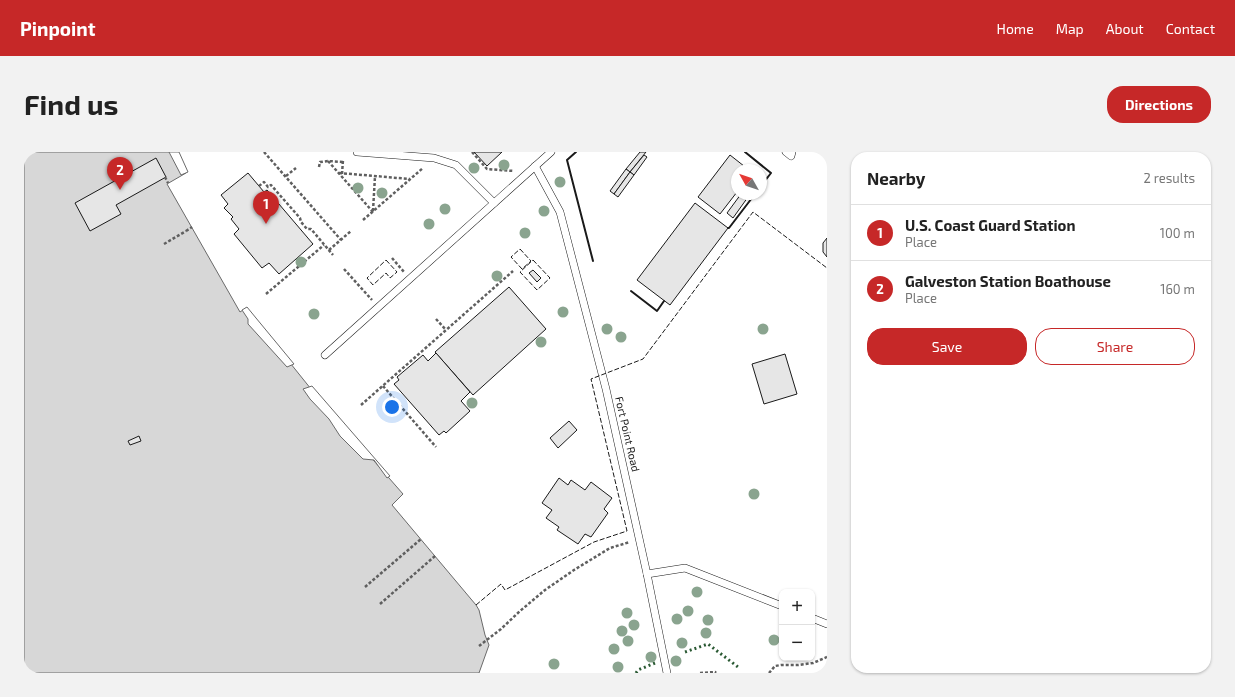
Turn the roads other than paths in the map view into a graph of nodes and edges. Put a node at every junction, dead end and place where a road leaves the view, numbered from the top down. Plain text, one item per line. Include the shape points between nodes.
1 (357, 152) edge
2 (550, 152) edge
3 (535, 166) junction
4 (494, 203) junction
5 (325, 355) dead end
6 (647, 574) junction
7 (779, 605) edge
8 (815, 619) edge
9 (827, 624) edge
10 (667, 673) edge

1 - 4 lane via 434,158 456,165
2 - 3 lane
3 - 4 lane
3 - 6 lane, Fort Point Road via 560,212 606,390
4 - 5 lane
6 - 7 lane via 685,568
6 - 10 lane, Fort Point Road
8 - 9 lane

